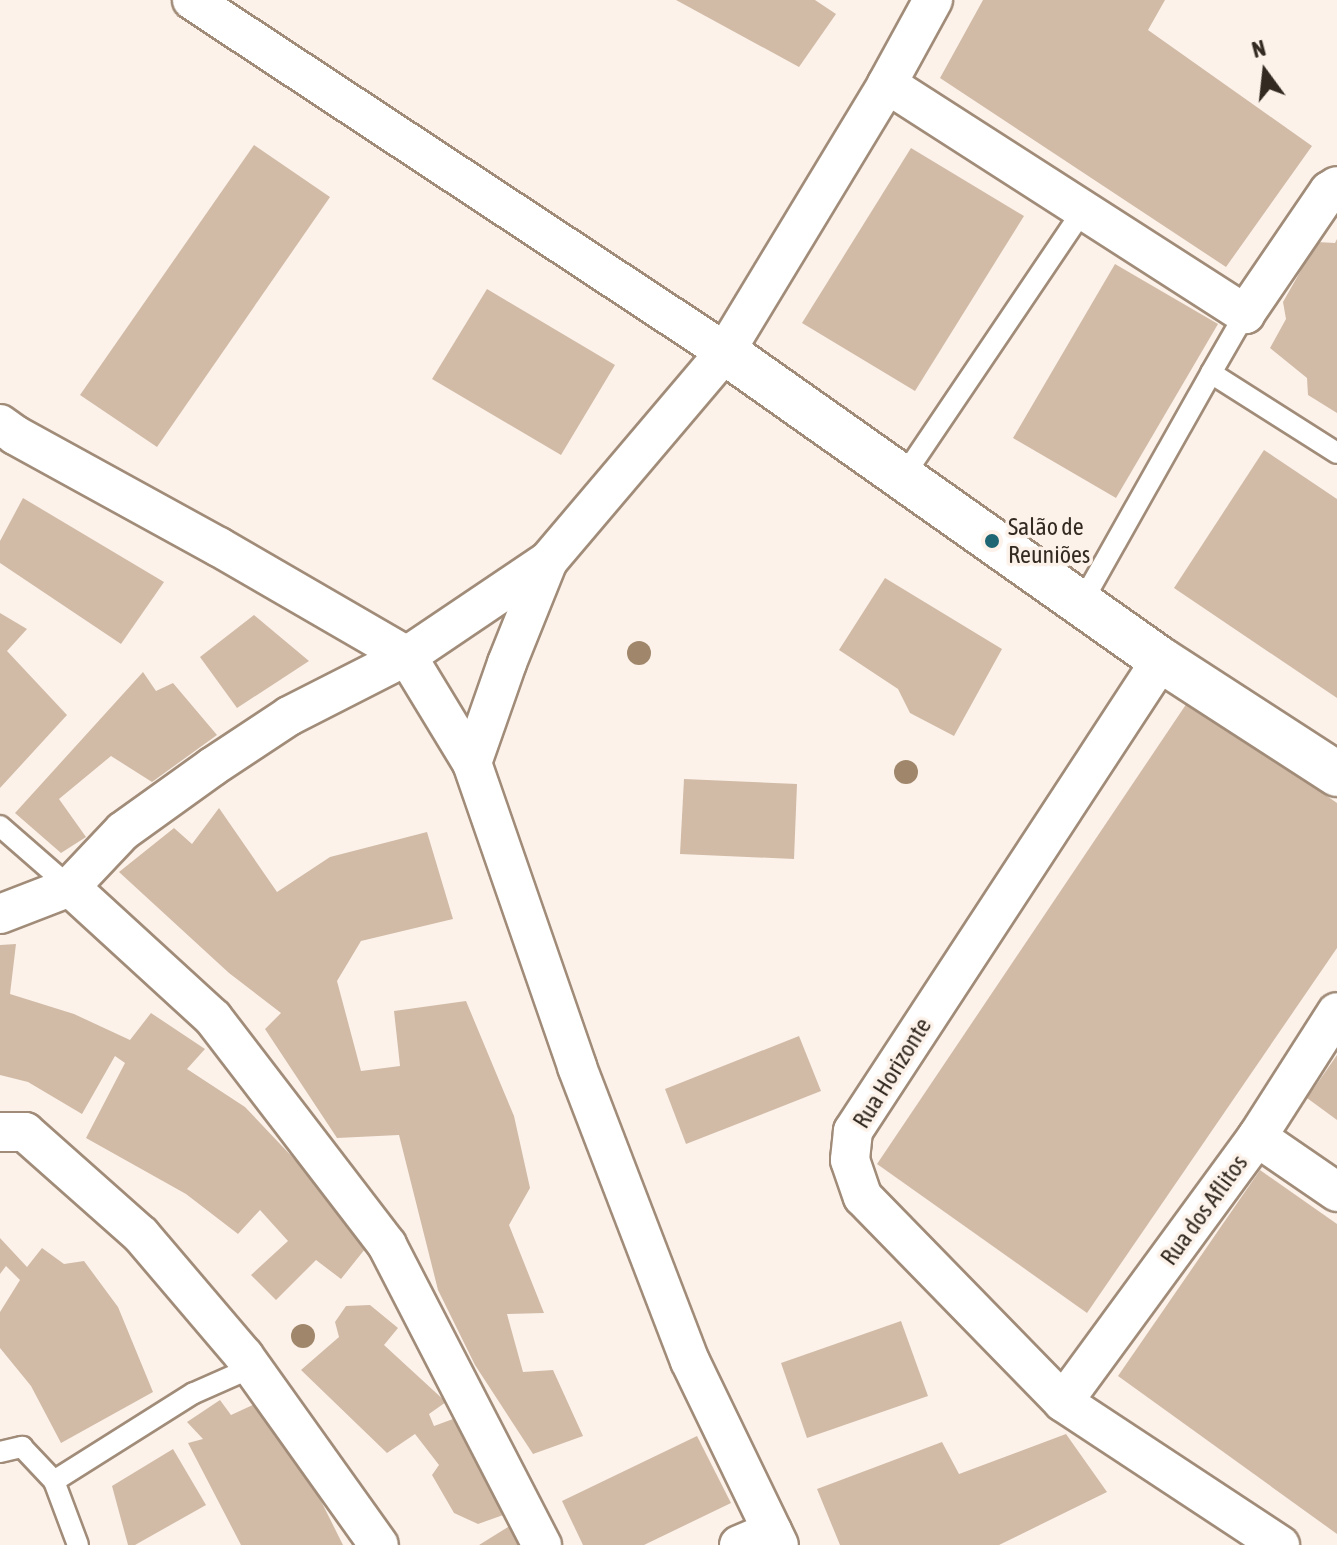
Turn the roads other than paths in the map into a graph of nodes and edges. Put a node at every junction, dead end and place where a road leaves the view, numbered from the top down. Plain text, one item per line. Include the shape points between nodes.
1 (192, 0) edge
2 (933, 0) edge
3 (887, 84) junction
4 (1337, 186) edge
5 (1083, 210) junction
6 (1245, 314) junction
7 (725, 352) junction
8 (1211, 373) junction
9 (0, 424) edge
10 (1337, 453) edge
11 (903, 477) junction
12 (548, 561) junction
13 (1081, 604) junction
14 (407, 656) junction
15 (1161, 660) junction
16 (472, 763) junction
17 (1337, 774) edge
18 (0, 826) edge
19 (70, 887) junction
20 (0, 914) edge
21 (1337, 1012) edge
22 (0, 1132) edge
23 (1257, 1137) junction
24 (1337, 1192) edge
25 (253, 1367) junction
26 (1063, 1402) junction
27 (0, 1452) edge
28 (54, 1481) junction
29 (763, 1540) edge
30 (1270, 1543) edge
31 (78, 1545) edge
32 (379, 1545) edge
33 (542, 1545) edge

1 - 7 street
2 - 3 street
3 - 5 street
3 - 7 street
4 - 6 street
5 - 6 street
5 - 11 lane
6 - 8 lane
7 - 11 street
7 - 12 street
8 - 10 lane
8 - 13 lane
9 - 14 street
11 - 13 street
12 - 14 street
12 - 16 street
13 - 15 street
14 - 16 street
14 - 19 street via 289,716 212,767 123,831
15 - 17 street
15 - 26 street, Rua Horizonte via 853,1131 850,1160 863,1197
16 - 29 street via 577,1067
18 - 19 lane
19 - 20 street
19 - 33 street via 213,1018 387,1245
21 - 23 street, Rua dos Aflitos
22 - 25 street via 25,1132 141,1235
23 - 24 street
23 - 26 street, Rua dos Aflitos
25 - 28 lane via 194,1393
25 - 32 street
26 - 30 street, Rua Horizonte
27 - 28 lane via 22,1447
28 - 31 lane

